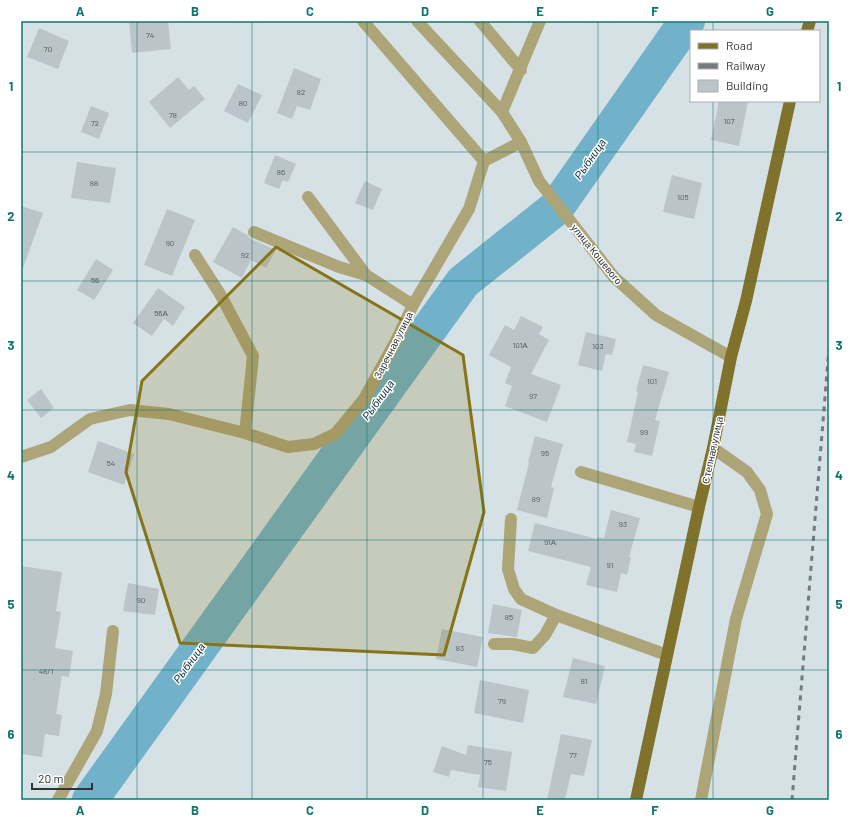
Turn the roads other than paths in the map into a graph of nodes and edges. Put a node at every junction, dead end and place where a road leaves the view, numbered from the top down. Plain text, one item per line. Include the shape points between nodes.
1 (363, 21) edge
2 (418, 21) edge
3 (480, 21) edge
4 (540, 21) edge
5 (521, 70) junction
6 (790, 102) edge
7 (502, 112) junction
8 (521, 142) junction
9 (484, 161) junction
10 (308, 196) dead end
11 (254, 232) dead end
12 (195, 255) dead end
13 (366, 275) junction
14 (413, 305) junction
15 (731, 357) junction
16 (245, 433) junction
17 (713, 448) junction
18 (21, 457) edge
19 (581, 472) dead end
20 (699, 507) junction
21 (511, 519) dead end
22 (556, 615) junction
23 (113, 631) dead end
24 (494, 644) dead end
25 (667, 655) junction
26 (58, 800) edge
27 (636, 800) edge
28 (701, 800) edge

1 - 9 street
2 - 7 street, улица Кошевого
3 - 5 street
4 - 5 street
5 - 7 street
6 - 15 main road, Степная улица via 746,301
7 - 8 street, улица Кошевого
8 - 9 street
8 - 15 street, улица Кошевого via 539,180 614,277 656,315
9 - 14 street, Заречная улица via 469,210
10 - 13 street
11 - 13 street via 338,267
12 - 16 street via 220,294 253,356
13 - 14 street
14 - 16 street, Заречная улица via 364,399 335,434 314,444 288,447
15 - 17 main road, Степная улица
16 - 18 street, Заречная улица via 169,414 130,410 90,420 51,447
17 - 20 main road, Степная улица
17 - 28 street via 747,472 760,490 767,514 736,619
19 - 20 street
20 - 25 main road, Степная улица
21 - 22 street via 508,569 514,589 521,599
22 - 24 street via 534,648
22 - 25 street
23 - 26 street via 106,694 97,731
25 - 27 main road, Степная улица

